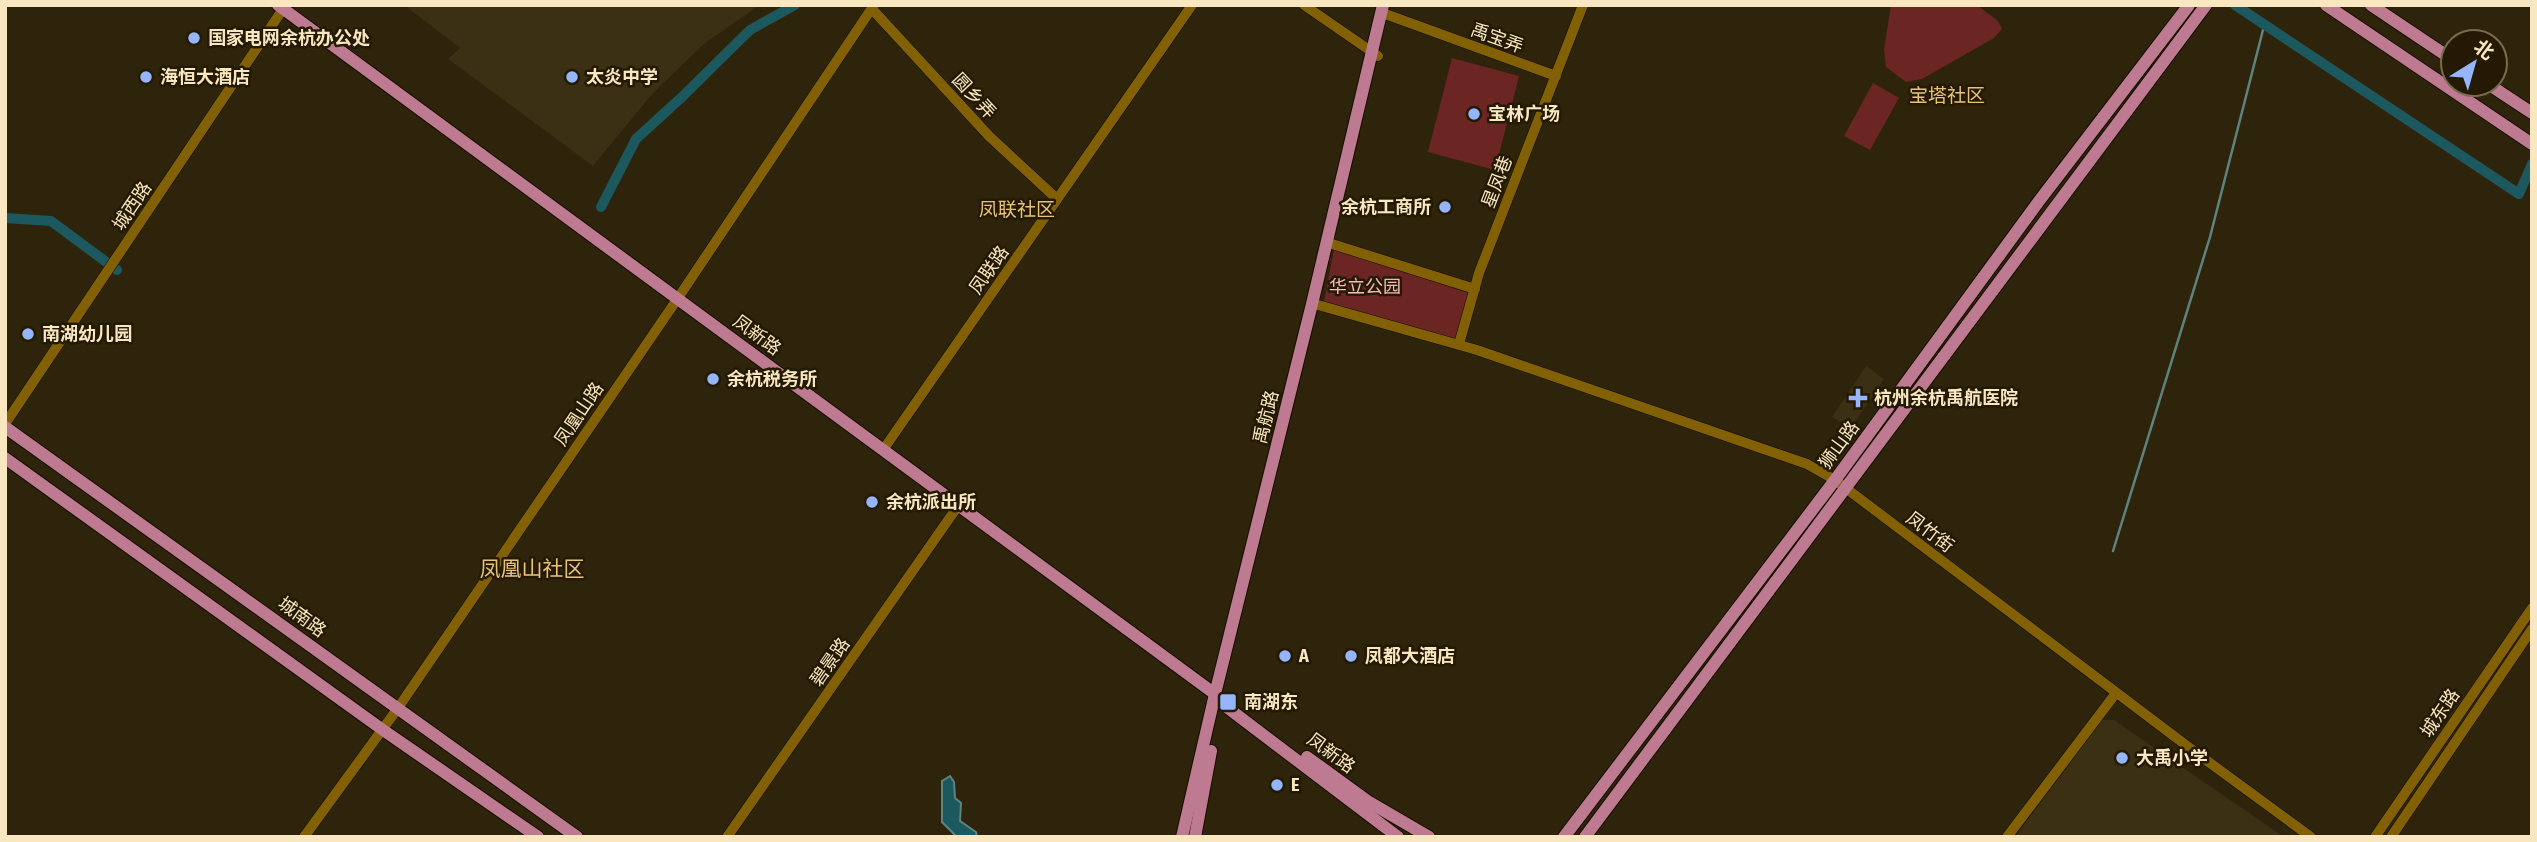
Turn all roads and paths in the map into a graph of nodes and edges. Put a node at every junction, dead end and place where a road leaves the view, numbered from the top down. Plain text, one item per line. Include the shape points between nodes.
1 (1192, 5) edge
2 (1304, 5) edge
3 (1583, 5) edge
4 (2189, 5) edge
5 (2326, 5) edge
6 (2371, 5) edge
7 (283, 6) edge
8 (873, 7) edge
9 (2204, 7) edge
10 (1387, 9) edge
11 (2439, 51) edge
12 (1375, 54) junction
13 (1556, 76) junction
14 (2509, 98) edge
15 (2529, 111) edge
16 (2532, 144) edge
17 (1057, 199) junction
18 (1332, 244) junction
19 (1475, 289) junction
20 (678, 298) junction
21 (1318, 305) junction
22 (1459, 344) junction
23 (5, 425) edge
24 (883, 450) junction
25 (5, 458) edge
26 (1835, 480) junction
27 (1846, 489) junction
28 (958, 506) junction
29 (2532, 608) edge
30 (2532, 629) edge
31 (2116, 693) junction
32 (1219, 697) junction
33 (398, 708) junction
34 (383, 730) junction
35 (304, 837) edge
36 (538, 837) edge
37 (577, 837) edge
38 (727, 837) edge
39 (1182, 837) edge
40 (1195, 837) edge
41 (1398, 837) edge
42 (1429, 837) edge
43 (1564, 837) edge
44 (1585, 837) edge
45 (2007, 837) edge
46 (2311, 837) edge
47 (2375, 837) edge
48 (2391, 837) edge

1 - 17 street, 凤联路
2 - 12 street
3 - 13 street, 星凤巷
4 - 26 main road, 狮山路
5 - 16 main road
6 - 11 main road
7 - 20 main road, 凤新路
7 - 23 street, 城西路
8 - 17 street, 圆乡弄 via 989,136
8 - 20 street, 凤凰山路
9 - 27 main road, 狮山路
10 - 12 main road, 禹航路
10 - 13 street, 禹宝弄
12 - 18 main road, 禹航路
12 - 32 main road, 禹航路
13 - 19 street, 星凤巷
14 - 15 main road
17 - 24 street, 凤联路
18 - 19 street
18 - 21 main road, 禹航路
19 - 22 street, 星凤巷
20 - 24 main road, 凤新路
20 - 33 street, 凤凰山路
21 - 22 street, 凤竹街
21 - 32 main road, 禹航路 via 1234,655
22 - 26 street, 凤竹街 via 1807,464
23 - 33 main road, 城南路
24 - 28 main road, 凤新路
25 - 34 main road
26 - 27 street, 凤竹街
26 - 43 main road, 狮山路
27 - 31 street, 凤竹街
27 - 44 main road, 狮山路
28 - 32 main road, 凤新路
28 - 38 street, 碧景路
29 - 47 street, 城东路
30 - 48 street, 城东路
31 - 45 street
31 - 46 street, 凤竹街
32 - 39 main road, 禹航路
32 - 40 main road, 禹航路
32 - 41 main road, 凤新路
32 - 42 main road, 凤新路 via 1369,802
33 - 34 street, 凤凰山路
33 - 37 main road, 城南路
34 - 35 street, 凤凰山路
34 - 36 main road

